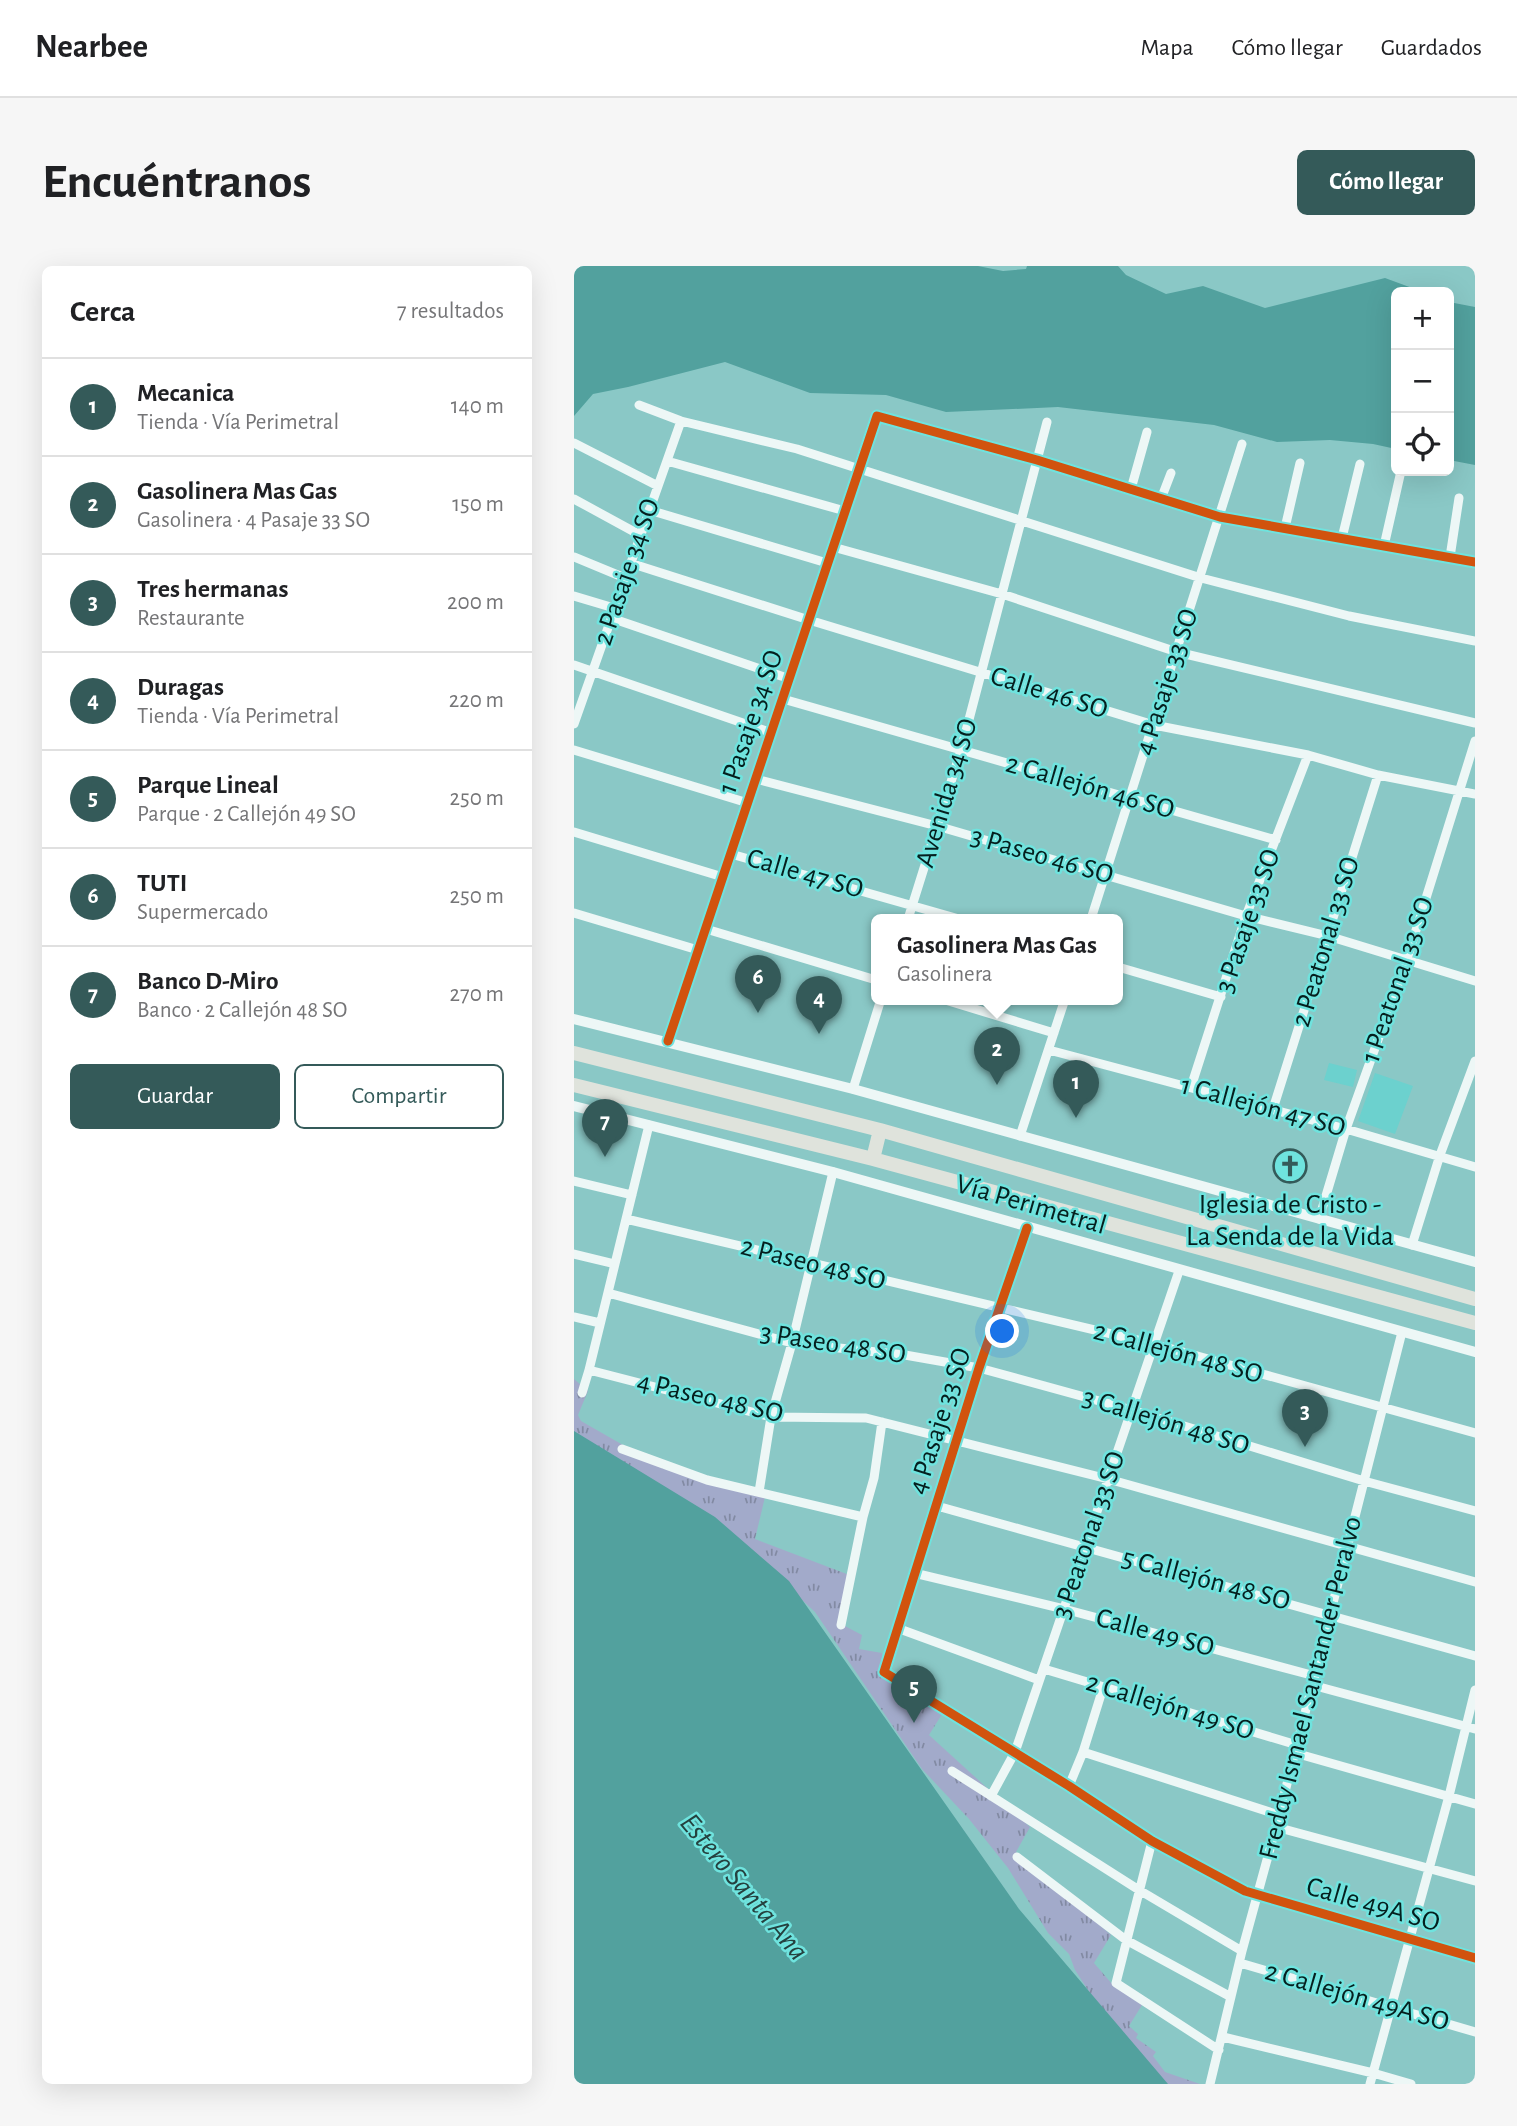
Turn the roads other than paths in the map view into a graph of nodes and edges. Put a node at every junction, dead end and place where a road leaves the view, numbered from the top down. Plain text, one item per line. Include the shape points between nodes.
1 (639, 405) dead end
2 (681, 421) junction
3 (1047, 422) dead end
4 (1147, 432) dead end
5 (574, 443) edge
6 (1242, 444) dead end
7 (1037, 460) junction
8 (667, 461) junction
9 (1300, 463) dead end
10 (1360, 464) dead end
11 (860, 469) junction
12 (1171, 473) dead end
13 (1400, 476) edge
14 (658, 486) junction
15 (1131, 489) junction
16 (1459, 498) dead end
17 (574, 499) edge
18 (1161, 499) junction
19 (649, 510) junction
20 (845, 511) junction
21 (1220, 517) junction
22 (1020, 521) junction
23 (1285, 528) junction
24 (640, 535) junction
25 (1342, 538) junction
26 (1384, 546) junction
27 (833, 547) junction
28 (574, 557) edge
29 (1450, 557) junction
30 (1475, 562) edge
31 (630, 563) junction
32 (827, 563) junction
33 (625, 578) junction
34 (1201, 578) junction
35 (1002, 594) junction
36 (574, 596) edge
37 (614, 608) junction
38 (611, 618) junction
39 (809, 620) junction
40 (1475, 641) edge
41 (1177, 652) junction
42 (574, 665) edge
43 (593, 670) junction
44 (982, 673) junction
45 (790, 679) junction
46 (783, 699) junction
47 (1475, 723) edge
48 (574, 724) edge
49 (1154, 725) junction
50 (772, 733) junction
51 (1475, 741) edge
52 (574, 750) edge
53 (961, 750) junction
54 (1308, 755) junction
55 (1378, 775) junction
56 (756, 779) junction
57 (1461, 790) junction
58 (1475, 794) edge
59 (1130, 797) junction
60 (748, 803) junction
61 (937, 826) junction
62 (574, 832) edge
63 (1276, 840) junction
64 (731, 854) junction
65 (1105, 874) junction
66 (723, 877) junction
67 (912, 905) junction
68 (574, 913) edge
69 (909, 914) edge
70 (942, 914) edge
71 (1093, 914) edge
72 (1246, 916) junction
73 (706, 929) junction
74 (1328, 936) junction
75 (698, 950) junction
76 (1407, 959) junction
77 (1123, 968) edge
78 (871, 978) edge
79 (1475, 981) edge
80 (1221, 997) junction
81 (879, 1005) edge
82 (962, 1005) edge
83 (1063, 1005) edge
84 (574, 1019) edge
85 (1054, 1033) junction
86 (668, 1041) junction
87 (1049, 1050) junction
88 (574, 1053) edge
89 (1474, 1066) edge
90 (574, 1085) edge
91 (1191, 1087) junction
92 (853, 1089) junction
93 (574, 1106) edge
94 (1273, 1109) junction
95 (649, 1125) junction
96 (1346, 1129) junction
97 (880, 1130) junction
98 (1020, 1136) junction
99 (1440, 1156) junction
100 (873, 1159) junction
101 (1475, 1167) edge
102 (833, 1172) junction
103 (574, 1181) edge
104 (632, 1195) junction
105 (626, 1219) junction
106 (1319, 1219) junction
107 (1027, 1228) junction
108 (1412, 1245) junction
109 (574, 1254) edge
110 (1475, 1262) edge
111 (615, 1264) junction
112 (811, 1264) junction
113 (1179, 1270) junction
114 (608, 1293) junction
115 (1475, 1299) edge
116 (1001, 1309) junction
117 (574, 1317) edge
118 (1475, 1322) edge
119 (600, 1323) junction
120 (1402, 1332) junction
121 (792, 1343) junction
122 (1154, 1344) junction
123 (1475, 1352) edge
124 (979, 1368) junction
125 (589, 1370) junction
126 (582, 1393) dead end
127 (1132, 1409) junction
128 (1382, 1409) junction
129 (771, 1418) junction
130 (882, 1422) junction
131 (1475, 1433) edge
132 (956, 1440) junction
133 (622, 1449) dead end
134 (1108, 1479) junction
135 (1364, 1481) junction
136 (759, 1492) junction
137 (937, 1506) junction
138 (1475, 1511) edge
139 (863, 1517) junction
140 (1085, 1547) junction
141 (1347, 1547) junction
142 (914, 1573) junction
143 (1475, 1582) edge
144 (1064, 1609) junction
145 (1330, 1615) junction
146 (841, 1625) dead end
147 (897, 1628) junction
148 (1475, 1656) edge
149 (1044, 1669) junction
150 (1039, 1680) junction
151 (1313, 1680) junction
152 (1103, 1688) junction
153 (1475, 1690) edge
154 (1470, 1728) edge
155 (1296, 1749) junction
156 (1015, 1752) junction
157 (1083, 1752) junction
158 (952, 1771) dead end
159 (1069, 1786) junction
160 (991, 1796) junction
161 (1449, 1796) junction
162 (1475, 1804) edge
163 (1279, 1815) junction
164 (1276, 1827) junction
165 (1152, 1841) junction
166 (1017, 1857) dead end
167 (1429, 1868) junction
168 (1475, 1881) edge
169 (1139, 1890) junction
170 (1258, 1895) junction
171 (1126, 1940) junction
172 (1410, 1940) junction
173 (1242, 1951) junction
174 (1475, 1958) edge
175 (1240, 1963) junction
176 (1231, 1997) junction
177 (1391, 2007) junction
178 (1475, 2032) edge
179 (1223, 2037) junction
180 (1219, 2050) junction
181 (1373, 2073) junction
182 (1210, 2084) edge
183 (1370, 2084) edge
184 (1410, 2084) edge

1 - 2 street
2 - 8 street, 2 Pasaje 34 SO
2 - 11 street
3 - 7 street, Avenida 34 SO
4 - 15 street
5 - 14 street
6 - 21 street, 4 Pasaje 33 SO
7 - 11 street, 1 Pasaje 34 SO via 877,416
7 - 15 street
7 - 22 street, Avenida 34 SO
8 - 14 street, 2 Pasaje 34 SO
8 - 20 street
9 - 23 street
10 - 25 street
11 - 20 street, 1 Pasaje 34 SO
11 - 22 street
12 - 18 street
13 - 26 street
14 - 19 street, 2 Pasaje 34 SO
15 - 18 street
16 - 29 street
17 - 24 street
18 - 21 street
19 - 24 street, 2 Pasaje 34 SO
19 - 32 street
20 - 27 street, 1 Pasaje 34 SO
21 - 23 street
21 - 34 street, 4 Pasaje 33 SO
22 - 34 street
22 - 35 street, Avenida 34 SO
23 - 25 street
24 - 31 street, 2 Pasaje 34 SO
25 - 26 street
26 - 29 street
27 - 32 street, 1 Pasaje 34 SO
27 - 35 street
28 - 33 street
29 - 30 street
31 - 33 street, 2 Pasaje 34 SO
31 - 39 street, Calle 46 SO
32 - 39 street, 1 Pasaje 34 SO
33 - 37 street, 2 Pasaje 34 SO
34 - 40 street via 1349,616
34 - 41 street, 4 Pasaje 33 SO
35 - 41 street
35 - 44 street, Avenida 34 SO
36 - 37 street
37 - 38 street, 2 Pasaje 34 SO
38 - 43 street, 2 Pasaje 34 SO
38 - 45 street
39 - 44 street, Calle 46 SO
39 - 45 street, 1 Pasaje 34 SO
41 - 47 street
41 - 49 street, 4 Pasaje 33 SO
42 - 43 street
43 - 48 street, 2 Pasaje 34 SO
43 - 50 street
44 - 49 street, Calle 46 SO
44 - 53 street, Avenida 34 SO
45 - 46 street, 1 Pasaje 34 SO
46 - 50 street, 1 Pasaje 34 SO
46 - 53 street, 2 Callejón 46 SO
49 - 54 street, Calle 46 SO
49 - 59 street, 4 Pasaje 33 SO
50 - 56 street, 1 Pasaje 34 SO
51 - 57 street, 1 Peatonal 33 SO
52 - 60 street
53 - 59 street, 2 Callejón 46 SO
53 - 61 street, Avenida 34 SO
54 - 55 street, Calle 46 SO
54 - 63 street, 3 Pasaje 33 SO
55 - 57 street, Calle 46 SO
55 - 74 street, 2 Peatonal 33 SO
56 - 60 street, 1 Pasaje 34 SO
56 - 61 street, 3 Paseo 46 SO
57 - 58 street, Calle 46 SO
57 - 76 street, 1 Peatonal 33 SO
59 - 63 street, 2 Callejón 46 SO
59 - 65 street, 4 Pasaje 33 SO
60 - 64 street, 1 Pasaje 34 SO
61 - 65 street, 3 Paseo 46 SO
61 - 67 street, Avenida 34 SO
62 - 66 street, Calle 47 SO
63 - 72 street, 3 Pasaje 33 SO
64 - 66 street, 1 Pasaje 34 SO
64 - 67 street, Calle 47 SO
65 - 71 street, 4 Pasaje 33 SO
65 - 72 street, 3 Paseo 46 SO
66 - 73 street, 1 Pasaje 34 SO
67 - 69 street, Avenida 34 SO
67 - 70 street, Calle 47 SO
68 - 75 street
72 - 74 street, 3 Paseo 46 SO
72 - 80 street, 3 Pasaje 33 SO
73 - 75 street, 1 Pasaje 34 SO
73 - 78 street
74 - 76 street, 3 Paseo 46 SO
74 - 94 street, 2 Peatonal 33 SO
75 - 86 street, 1 Pasaje 34 SO
76 - 79 street, 3 Paseo 46 SO
76 - 96 street, 1 Peatonal 33 SO
77 - 80 street
80 - 91 street, 3 Pasaje 33 SO
81 - 92 street
82 - 85 street
83 - 85 street
84 - 86 street
85 - 87 street
86 - 92 street
87 - 91 street, 1 Callejón 47 SO
87 - 98 street
88 - 97 highway, Vía Perimetral
89 - 99 street
90 - 100 highway, Vía Perimetral
91 - 94 street, 1 Callejón 47 SO
92 - 98 street
93 - 95 street, Vía Perimetral
94 - 96 street, 1 Callejón 47 SO
95 - 102 street, Vía Perimetral
95 - 104 street
96 - 99 street, 1 Callejón 47 SO
96 - 106 street, 1 Peatonal 33 SO
97 - 100 highway
97 - 115 highway, Vía Perimetral
98 - 106 street
99 - 101 street, 1 Callejón 47 SO
99 - 108 street
100 - 118 highway, Vía Perimetral
102 - 107 street, Vía Perimetral
102 - 112 street
103 - 104 street
104 - 105 street
105 - 111 street
105 - 112 street, 2 Paseo 48 SO
106 - 108 street
107 - 113 street, Vía Perimetral
107 - 116 street, 4 Pasaje 33 SO
108 - 110 street
109 - 111 street
111 - 114 street
112 - 116 street, 2 Paseo 48 SO
112 - 121 street
113 - 120 street, Vía Perimetral
113 - 122 street, 3 Peatonal 33 SO
114 - 119 street
114 - 121 street, 3 Paseo 48 SO
116 - 122 street, 2 Callejón 48 SO
116 - 124 street, 4 Pasaje 33 SO
117 - 119 street
119 - 125 street
120 - 123 street, Vía Perimetral
120 - 128 street, Freddy Ismael Santander Peralvo
121 - 124 street, 3 Paseo 48 SO via 905,1354
121 - 129 street
122 - 127 street, 3 Peatonal 33 SO
122 - 128 street, 2 Callejón 48 SO
124 - 127 street, 3 Callejón 48 SO
124 - 132 street, 4 Pasaje 33 SO
125 - 126 street
125 - 129 street, 4 Paseo 48 SO
127 - 134 street, 3 Peatonal 33 SO
127 - 135 street, 3 Callejón 48 SO
128 - 131 street, 2 Callejón 48 SO
128 - 135 street, Freddy Ismael Santander Peralvo
129 - 130 street, 4 Paseo 48 SO
129 - 136 street
130 - 132 street, 4 Paseo 48 SO
130 - 139 street
132 - 134 street, 4 Paseo 48 SO
132 - 137 street, 4 Pasaje 33 SO
133 - 136 street via 707,1480
134 - 140 street, 3 Peatonal 33 SO
134 - 141 street, 4 Paseo 48 SO
135 - 138 street, 3 Callejón 48 SO
135 - 141 street, Freddy Ismael Santander Peralvo
136 - 139 street
137 - 140 street, 5 Callejón 48 SO
137 - 142 street, 4 Pasaje 33 SO
139 - 146 street
140 - 144 street, 3 Peatonal 33 SO
140 - 145 street, 5 Callejón 48 SO
141 - 143 street, 4 Paseo 48 SO
141 - 145 street, Freddy Ismael Santander Peralvo
142 - 144 street, Calle 49 SO
142 - 147 street, 4 Pasaje 33 SO
144 - 149 street, 3 Peatonal 33 SO
144 - 151 street, Calle 49 SO
145 - 148 street, 5 Callejón 48 SO
145 - 151 street, Freddy Ismael Santander Peralvo
147 - 150 street
147 - 156 street, 4 Pasaje 33 SO via 884,1672
149 - 150 street, 3 Peatonal 33 SO
149 - 152 street, 2 Callejón 49 SO
150 - 156 street, 3 Peatonal 33 SO
151 - 154 street, Calle 49 SO
151 - 155 street, Freddy Ismael Santander Peralvo
152 - 155 street, 2 Callejón 49 SO
152 - 157 street
153 - 154 street
154 - 161 street
155 - 161 street, 2 Callejón 49 SO
155 - 163 street, Freddy Ismael Santander Peralvo
156 - 159 street, Calle 49A SO
156 - 160 street, 3 Peatonal 33 SO
157 - 159 street
157 - 163 street
158 - 160 street
159 - 165 street, Calle 49A SO
160 - 169 street
161 - 162 street, 2 Callejón 49 SO
161 - 167 street
163 - 164 street, Freddy Ismael Santander Peralvo
164 - 167 street
164 - 170 street, Freddy Ismael Santander Peralvo
165 - 169 street
165 - 170 street, Calle 49A SO
166 - 171 street
167 - 168 street
167 - 172 street
169 - 171 street
169 - 173 street
170 - 172 street, Calle 49A SO
170 - 173 street, Freddy Ismael Santander Peralvo
171 - 176 street
171 - 180 street via 1116,1983
172 - 174 street, Calle 49A SO
172 - 177 street
173 - 175 street, Freddy Ismael Santander Peralvo
175 - 176 street, Freddy Ismael Santander Peralvo
175 - 177 street, 2 Callejón 49A SO
176 - 179 street, Freddy Ismael Santander Peralvo
177 - 178 street, 2 Callejón 49A SO
177 - 181 street
179 - 180 street, Freddy Ismael Santander Peralvo
179 - 181 street
180 - 182 street, Freddy Ismael Santander Peralvo
181 - 183 street
181 - 184 street

